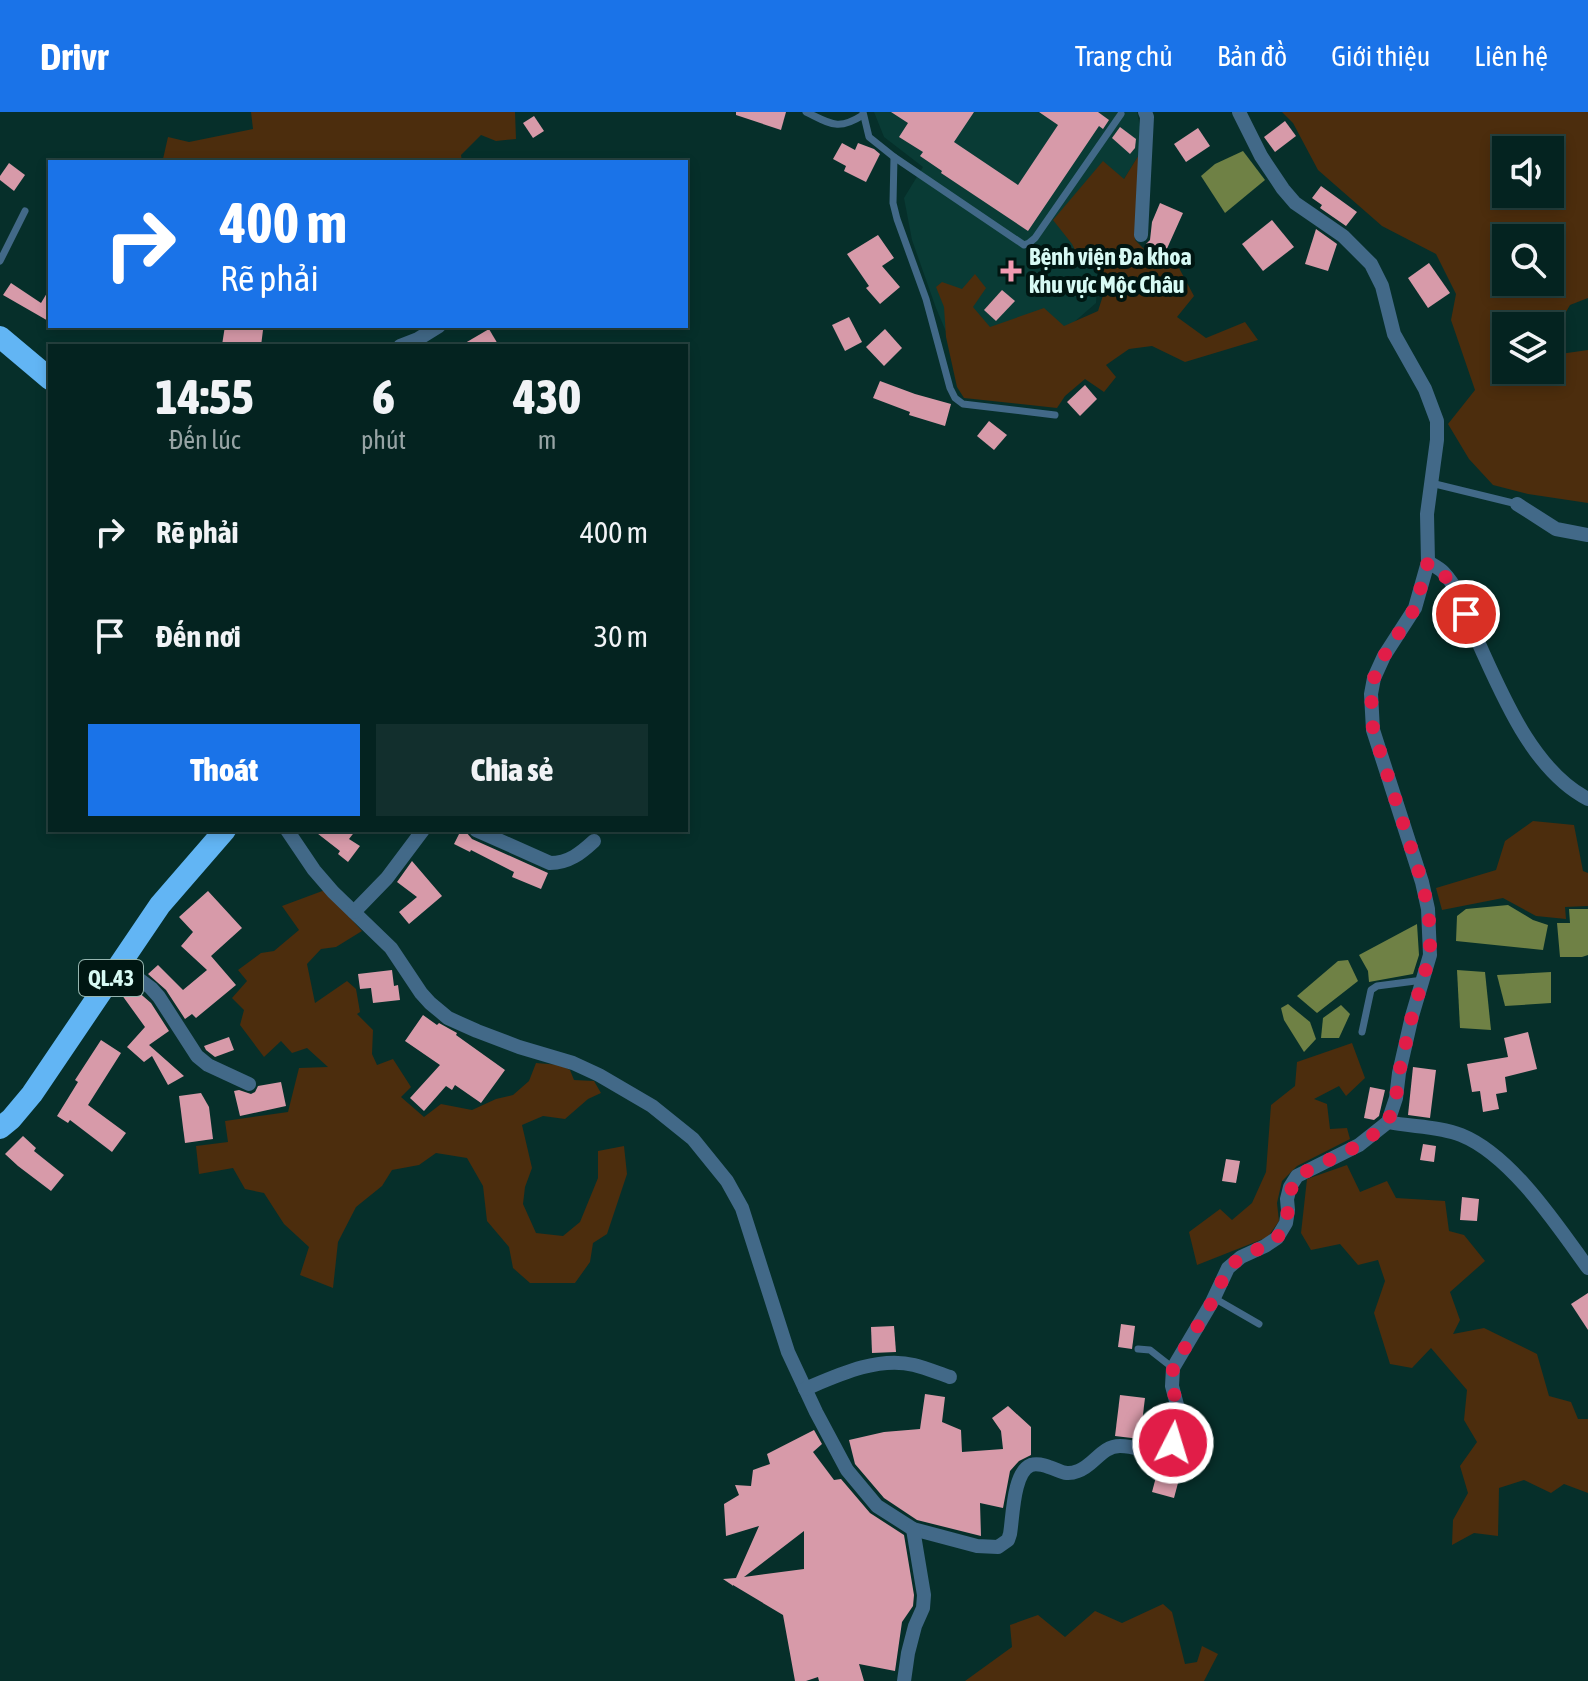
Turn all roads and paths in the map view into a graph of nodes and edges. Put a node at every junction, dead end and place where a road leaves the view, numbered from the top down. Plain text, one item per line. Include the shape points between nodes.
1 (806, 112) edge
2 (1145, 112) edge
3 (1239, 112) edge
4 (863, 114) edge
5 (1121, 114) dead end
6 (894, 157) junction
7 (25, 211) dead end
8 (1141, 235) dead end
9 (0, 261) edge
10 (436, 328) edge
11 (0, 337) edge
12 (405, 344) edge
13 (48, 377) edge
14 (1055, 415) dead end
15 (1431, 483) junction
16 (1517, 504) joint
17 (1588, 535) edge
18 (1428, 562) junction
19 (1588, 799) edge
20 (223, 832) edge
21 (288, 832) edge
22 (422, 832) edge
23 (480, 832) edge
24 (594, 841) dead end
25 (354, 912) junction
26 (120, 965) junction
27 (1423, 980) junction
28 (1362, 1032) dead end
29 (249, 1084) dead end
30 (1388, 1122) junction
31 (0, 1128) edge
32 (1588, 1268) edge
33 (1214, 1298) junction
34 (1259, 1324) dead end
35 (1138, 1349) dead end
36 (1173, 1368) junction
37 (950, 1377) dead end
38 (805, 1389) junction
39 (913, 1529) junction
40 (904, 1681) edge

1 - 4 lane via 838,125 848,125
2 - 8 street
3 - 15 street via 1261,156 1295,203 1343,236 1371,264 1394,334 1437,421
4 - 6 lane via 869,137
5 - 6 lane via 1035,238 1024,245
6 - 14 lane via 893,203 955,398 963,404
7 - 9 lane
10 - 12 street
11 - 13 highway
15 - 16 lane
15 - 18 street
16 - 17 street via 1556,529
18 - 19 street via 1455,587 1530,743 1569,787
18 - 27 street via 1415,608 1384,656 1371,694 1373,730 1428,909 1430,955
20 - 26 highway, QL.43 via 160,905
21 - 25 street via 314,870
22 - 25 street
23 - 24 street via 550,863 576,857
25 - 38 street via 448,1018 573,1063 652,1106 693,1139 742,1208
26 - 29 street via 159,997 197,1056
26 - 31 highway, QL.43 via 32,1094
27 - 28 lane via 1371,990
27 - 30 street
30 - 32 street via 1450,1131 1487,1148 1538,1202
30 - 33 street via 1359,1145 1297,1176 1282,1231 1228,1268
33 - 34 lane
33 - 36 street
35 - 36 lane via 1150,1350
36 - 39 street via 1181,1420 1173,1443 1164,1449 1106,1449 1083,1469 1067,1474 1028,1466 1018,1481 1008,1540 998,1547
37 - 38 street via 913,1364 878,1364
38 - 39 street via 847,1470 877,1506
39 - 40 street via 924,1595

